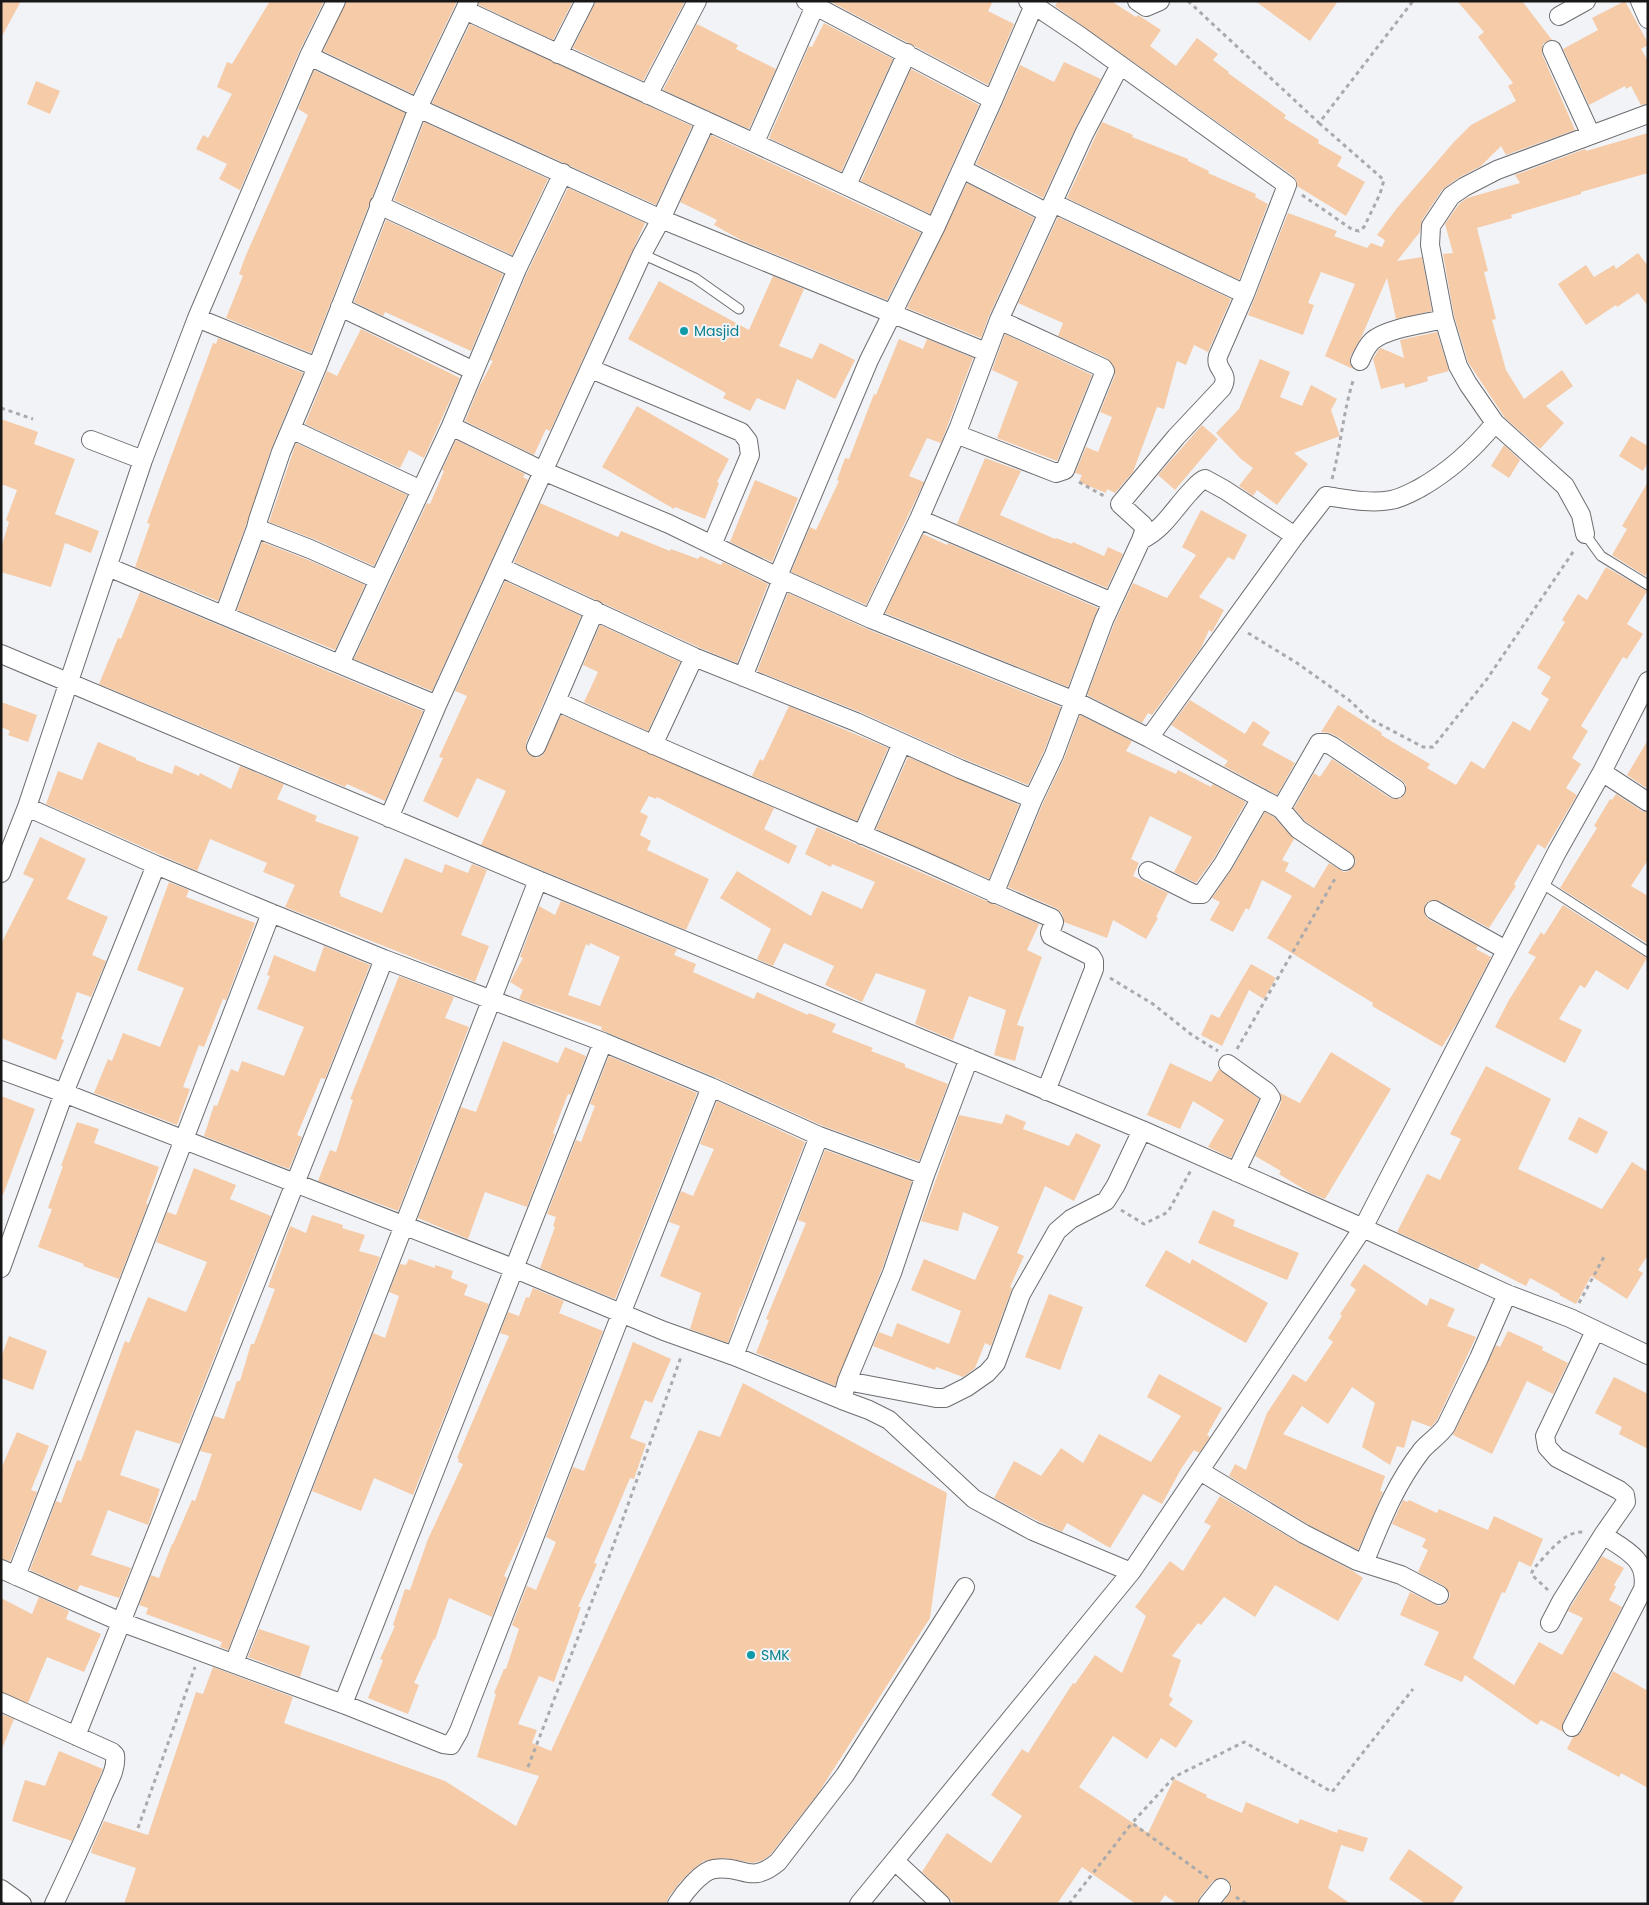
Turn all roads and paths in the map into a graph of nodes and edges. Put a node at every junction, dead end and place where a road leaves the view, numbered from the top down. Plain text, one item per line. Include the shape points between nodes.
1 (336, 1) edge
2 (584, 1) edge
3 (697, 1) edge
4 (1137, 1) edge
5 (1160, 1) edge
6 (1188, 1) edge
7 (1413, 1) edge
8 (1586, 1) edge
9 (1640, 1) edge
10 (1031, 3) edge
11 (811, 4) edge
12 (467, 6) edge
13 (1559, 16) dead end
14 (1648, 19) edge
15 (1552, 50) dead end
16 (907, 53) junction
17 (558, 54) junction
18 (309, 56) junction
19 (1120, 65) junction
20 (648, 95) junction
21 (993, 100) junction
22 (418, 108) junction
23 (1648, 114) edge
24 (705, 120) junction
25 (1319, 123) junction
26 (1591, 135) junction
27 (755, 142) junction
28 (962, 169) junction
29 (563, 173) junction
30 (847, 185) junction
31 (1287, 185) junction
32 (379, 205) junction
33 (1051, 208) junction
34 (661, 219) junction
35 (935, 228) junction
36 (642, 254) junction
37 (517, 268) junction
38 (1245, 294) junction
39 (340, 307) junction
40 (739, 309) dead end
41 (893, 313) junction
42 (196, 318) junction
43 (1444, 319) junction
44 (999, 320) junction
45 (986, 352) junction
46 (1360, 362) joint
47 (316, 367) junction
48 (591, 368) junction
49 (474, 371) junction
50 (1, 408) edge
51 (33, 419) dead end
52 (1495, 423) junction
53 (451, 426) junction
54 (291, 428) junction
55 (956, 434) junction
56 (91, 440) dead end
57 (143, 460) junction
58 (1065, 470) junction
59 (543, 471) junction
60 (421, 490) junction
61 (1326, 496) junction
62 (1120, 504) junction
63 (919, 519) junction
64 (256, 528) junction
65 (1585, 534) junction
66 (1294, 536) junction
67 (1141, 540) junction
68 (712, 545) junction
69 (108, 567) junction
70 (500, 567) junction
71 (780, 578) junction
72 (380, 580) junction
73 (1648, 585) edge
74 (1112, 602) junction
75 (595, 610) junction
76 (224, 615) junction
77 (871, 619) junction
78 (1232, 623) junction
79 (1, 654) edge
80 (694, 656) junction
81 (340, 664) junction
82 (743, 677) junction
83 (1648, 681) edge
84 (69, 682) junction
85 (556, 701) junction
86 (1075, 701) junction
87 (437, 705) junction
88 (1150, 738) junction
89 (902, 743) junction
90 (653, 745) junction
91 (536, 747) dead end
92 (1602, 772) junction
93 (1396, 789) dead end
94 (1261, 798) junction
95 (1033, 799) junction
96 (1648, 802) edge
97 (27, 806) junction
98 (1281, 810) junction
99 (389, 818) junction
100 (862, 835) junction
101 (1345, 861) joint
102 (156, 865) junction
103 (1148, 871) dead end
104 (1, 873) edge
105 (538, 880) junction
106 (1541, 883) junction
107 (994, 894) junction
108 (1434, 910) dead end
109 (271, 913) junction
110 (1506, 950) junction
111 (1648, 952) edge
112 (384, 959) junction
113 (1094, 968) junction
114 (492, 999) junction
115 (603, 1042) junction
116 (969, 1058) junction
117 (1228, 1064) junction
118 (1, 1070) edge
119 (711, 1087) junction
120 (1046, 1091) junction
121 (64, 1092) junction
122 (1142, 1130) junction
123 (819, 1136) junction
124 (184, 1140) junction
125 (1198, 1156) junction
126 (1236, 1172) junction
127 (925, 1175) junction
128 (296, 1184) junction
129 (1106, 1201) junction
130 (402, 1225) junction
131 (1363, 1228) junction
132 (1605, 1255) dead end
133 (1, 1268) edge
134 (513, 1268) junction
135 (1507, 1294) junction
136 (621, 1314) junction
137 (1570, 1318) junction
138 (1595, 1331) junction
139 (687, 1340) junction
140 (1648, 1355) edge
141 (734, 1356) junction
142 (847, 1381) junction
143 (842, 1400) junction
144 (1200, 1470) junction
145 (1603, 1536) junction
146 (1364, 1563) junction
147 (1131, 1572) junction
148 (8, 1573) edge
149 (966, 1587) dead end
150 (1439, 1595) dead end
151 (1562, 1600) junction
152 (121, 1622) junction
153 (1550, 1623) dead end
154 (201, 1650) junction
155 (234, 1663) junction
156 (1413, 1689) dead end
157 (1, 1702) edge
158 (342, 1704) junction
159 (1572, 1727) dead end
160 (76, 1736) junction
161 (528, 1767) dead end
162 (1132, 1823) junction
163 (138, 1828) dead end
164 (895, 1861) junction
165 (1221, 1888) junction
166 (1, 1889) edge
167 (22, 1904) edge
168 (54, 1904) edge
169 (677, 1904) edge
170 (859, 1904) edge
171 (941, 1904) edge
172 (1069, 1904) edge
173 (1208, 1904) edge
174 (1247, 1904) edge

1 - 18 street
2 - 17 street
3 - 20 street
4 - 5 street via 1146,7
6 - 25 path
7 - 25 path
8 - 13 street
9 - 14 street
10 - 19 street
10 - 21 street
11 - 16 street
11 - 27 street
12 - 17 street
12 - 22 street
15 - 26 street
16 - 21 street
16 - 30 street
17 - 20 street
18 - 22 street
18 - 42 street
19 - 31 street
19 - 33 street
20 - 24 street
21 - 28 street
22 - 29 street
22 - 32 street
23 - 26 street
24 - 27 street
24 - 34 street
25 - 31 path via 1384,180 1364,227 1359,231 1353,230
26 - 43 street via 1498,170 1451,196 1431,226 1430,245
27 - 30 street
28 - 33 street
28 - 35 street
29 - 34 street
29 - 37 street
30 - 35 street
31 - 38 street
32 - 37 street
32 - 39 street
33 - 38 street
33 - 44 street
34 - 36 street
34 - 41 street
35 - 41 street
36 - 40 lane via 695,278
36 - 48 street
37 - 49 street
38 - 62 street via 1217,360 1226,377 1222,388 1176,436
39 - 47 street
39 - 49 street
41 - 45 street
41 - 71 street via 870,360
42 - 47 street
42 - 57 street
43 - 46 street via 1385,333 1365,349
43 - 52 street via 1458,366
44 - 45 street
44 - 58 street via 1105,369
45 - 55 street
46 - 61 path via 1349,393 1338,455
47 - 54 street
48 - 59 street
48 - 68 street via 741,432 748,441 750,455
49 - 53 street
50 - 51 path
52 - 61 street via 1453,468 1404,497 1363,500
52 - 65 street via 1565,486 1581,515
53 - 59 street
53 - 60 street
54 - 60 street
54 - 64 street
55 - 58 street via 1056,473
55 - 63 street
56 - 57 street
57 - 69 street
58 - 62 path via 1071,477
59 - 68 street
59 - 70 street
60 - 72 street
61 - 66 street
62 - 67 street via 1143,525
63 - 74 street
63 - 77 street
64 - 72 street
64 - 76 street
65 - 73 lane via 1601,556
65 - 78 path via 1487,679 1434,747 1424,748 1368,718 1349,700 1297,663
66 - 67 street via 1205,479 1157,531
66 - 78 street
67 - 74 street
68 - 71 street
69 - 76 street
69 - 84 street
70 - 75 street
70 - 87 street
71 - 77 street
71 - 82 street
72 - 81 street
74 - 86 street
75 - 80 street
75 - 85 street
76 - 81 street
77 - 86 street
78 - 88 street
79 - 84 street
80 - 82 street
80 - 90 street
81 - 87 street
82 - 89 street
83 - 92 street
84 - 97 street
84 - 99 street
85 - 90 street
85 - 91 street
86 - 88 street
86 - 95 street
87 - 99 street
88 - 94 street
89 - 95 street
89 - 100 street
90 - 100 street
92 - 96 street
92 - 106 street
93 - 98 street via 1322,742
94 - 98 street
94 - 103 street via 1224,864 1202,894 1194,894
95 - 107 street
97 - 102 street
97 - 104 street
98 - 101 street via 1298,829
99 - 105 street
100 - 107 street
101 - 117 path
102 - 109 street
102 - 121 street
105 - 114 street
105 - 116 street
106 - 110 street
106 - 111 lane
107 - 113 street via 1052,918 1051,936 1091,956
108 - 110 street
109 - 112 street
109 - 124 street
110 - 131 street
112 - 114 street
112 - 128 street
113 - 117 path via 1217,1049
113 - 120 street
114 - 115 street
114 - 130 street
115 - 119 street
115 - 134 street
116 - 120 street
116 - 127 street
117 - 126 street via 1272,1098
118 - 121 street
119 - 123 street
119 - 136 street
120 - 122 street
121 - 124 street
121 - 133 street
122 - 125 street
122 - 129 street
123 - 127 street
123 - 141 street
124 - 128 street
124 - 148 street
125 - 126 street
125 - 129 path via 1168,1212 1144,1224
126 - 131 street
127 - 142 street via 892,1273
128 - 130 street
128 - 152 street
129 - 142 street via 1071,1219 1057,1231 1022,1294 996,1363 967,1387 945,1398 936,1398
130 - 134 street
130 - 155 street
131 - 135 street
131 - 144 street
132 - 137 path
134 - 136 street
134 - 158 street
135 - 137 street
135 - 146 street via 1446,1426 1423,1450 1390,1498
136 - 139 street
136 - 158 street via 454,1742 443,1744
137 - 138 street
138 - 140 street
138 - 145 street via 1545,1436 1546,1448 1557,1458 1625,1495 1626,1502
139 - 141 street
139 - 161 path via 611,1552
141 - 143 street
142 - 143 street
143 - 147 street via 889,1420 974,1499 1033,1531
144 - 146 street via 1304,1534
144 - 147 street
145 - 151 street
145 - 151 path via 1579,1532 1566,1537 1534,1568 1531,1574
145 - 159 street via 1640,1560 1646,1579
146 - 150 street via 1402,1575
147 - 164 street
148 - 152 street
149 - 169 street via 845,1775 778,1862 759,1875 714,1869 707,1872
151 - 153 street
152 - 154 street
152 - 160 street
154 - 155 street
154 - 163 path
155 - 158 street
156 - 162 path via 1332,1792 1244,1742 1174,1777
157 - 160 street
160 - 168 street via 112,1752 116,1759
162 - 165 path
162 - 172 path
164 - 170 street
164 - 171 street
165 - 173 street
165 - 174 path
166 - 167 street

